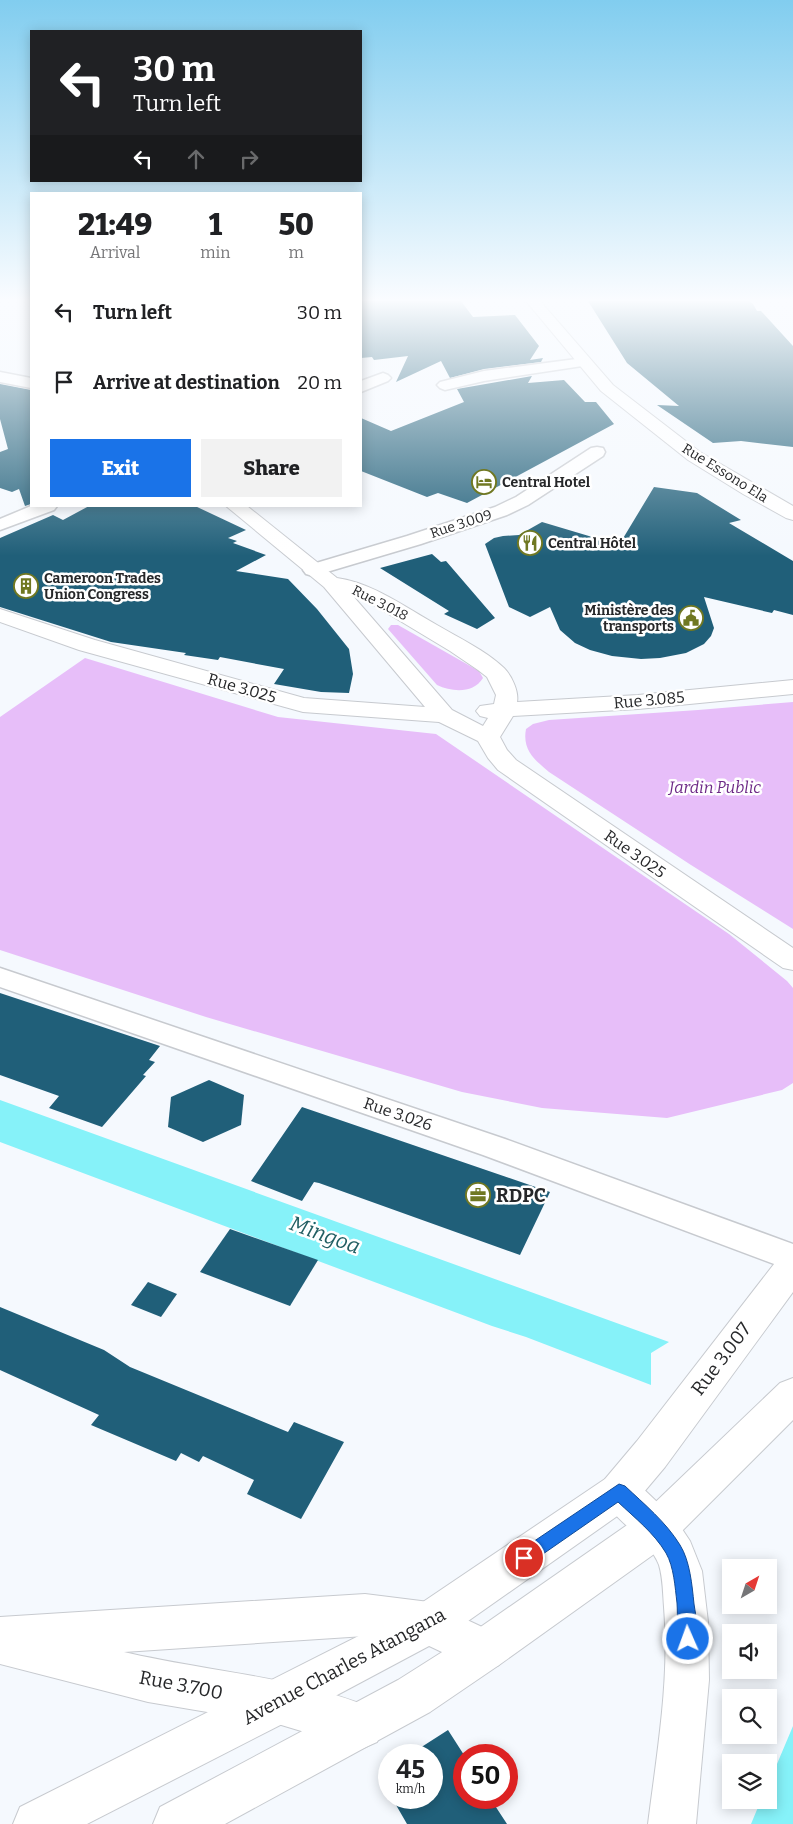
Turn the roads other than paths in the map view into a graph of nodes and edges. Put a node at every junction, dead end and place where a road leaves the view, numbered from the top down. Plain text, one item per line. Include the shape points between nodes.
1 (605, 386) edge
2 (597, 452) dead end
3 (45, 507) edge
4 (235, 507) edge
5 (793, 514) edge
6 (0, 525) edge
7 (313, 570) junction
8 (331, 582) junction
9 (0, 615) edge
10 (793, 687) edge
11 (504, 710) junction
12 (444, 715) junction
13 (488, 737) junction
14 (793, 961) edge
15 (0, 977) edge
16 (793, 1258) edge
17 (793, 1265) edge
18 (793, 1395) edge
19 (650, 1454) joint
20 (619, 1492) junction
21 (657, 1528) junction
22 (429, 1623) junction
23 (0, 1639) edge
24 (0, 1644) edge
25 (484, 1650) junction
26 (278, 1702) junction
27 (361, 1726) junction
28 (37, 1824) edge
29 (177, 1824) edge
30 (672, 1824) edge

1 - 5 main road, Rue Essono Ela via 694,456
2 - 7 street, Rue 3.009 via 501,511
3 - 6 street
4 - 7 main road, Rue 3.018
7 - 8 main road, Rue 3.018
8 - 11 main road, Rue 3.018 via 374,597 486,664 503,684 507,695
8 - 12 main road
9 - 12 main road, Rue 3.025 via 87,644 303,705
10 - 11 main road, Rue 3.085 via 638,702
11 - 12 main road, Rue 3.085
11 - 13 main road
12 - 13 main road, Rue 3.025
13 - 14 main road, Rue 3.025 via 507,765
15 - 16 street, Rue 3.026 via 494,1147
17 - 19 main road, Rue 3.007
18 - 21 main road
19 - 20 main road, Avenue Charles Atangana
20 - 21 main road
20 - 22 main road, Avenue Charles Atangana
21 - 25 main road
21 - 30 main road via 674,1551 682,1579 688,1623 687,1670
22 - 23 main road via 364,1615
22 - 25 main road
22 - 26 main road, Avenue Charles Atangana
24 - 26 main road, Rue 3.700 via 148,1680
25 - 27 main road
26 - 27 main road, Rue 3.700
26 - 28 main road, Avenue Charles Atangana
27 - 29 main road

